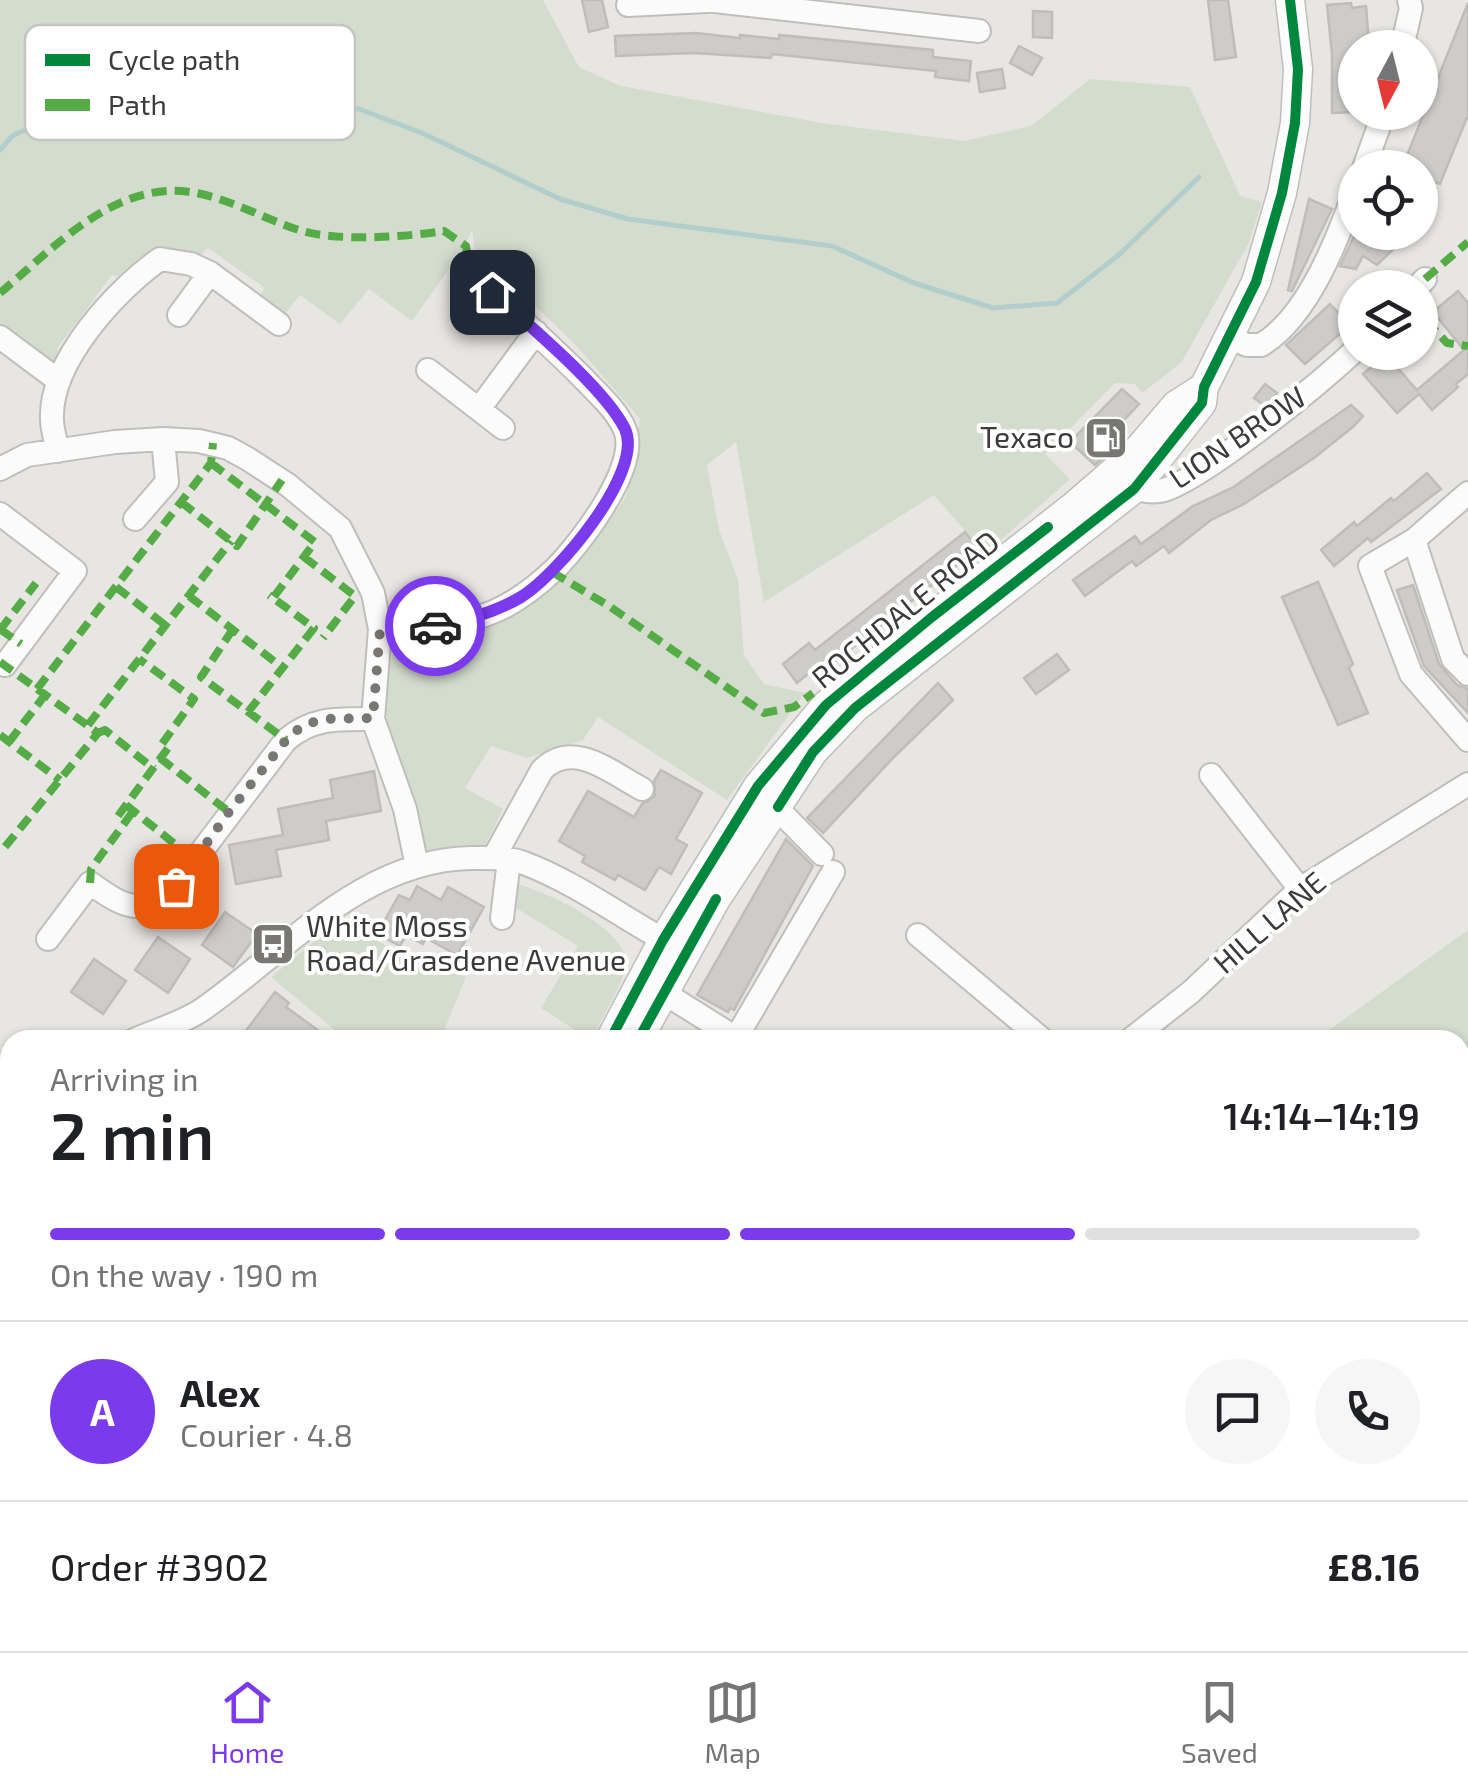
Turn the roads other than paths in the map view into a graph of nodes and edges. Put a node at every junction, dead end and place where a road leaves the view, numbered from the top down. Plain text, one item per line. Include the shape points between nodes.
1 (706, 0) edge
2 (1290, 0) edge
3 (1408, 0) edge
4 (628, 5) dead end
5 (1406, 30) edge
6 (979, 32) dead end
7 (1338, 231) edge
8 (210, 273) junction
9 (470, 273) dead end
10 (179, 315) dead end
11 (279, 324) dead end
12 (536, 332) junction
13 (1229, 337) junction
14 (0, 338) edge
15 (1338, 367) edge
16 (428, 370) dead end
17 (59, 380) junction
18 (478, 409) junction
19 (502, 428) dead end
20 (163, 439) junction
21 (58, 451) junction
22 (0, 470) edge
23 (1122, 482) junction
24 (1468, 493) edge
25 (0, 514) edge
26 (135, 518) dead end
27 (1414, 540) junction
28 (380, 629) junction
29 (5, 666) dead end
30 (1468, 674) edge
31 (373, 718) junction
32 (1468, 740) edge
33 (1212, 775) dead end
34 (1468, 784) edge
35 (642, 789) dead end
36 (767, 798) junction
37 (502, 859) junction
38 (417, 866) junction
39 (1300, 889) junction
40 (502, 918) dead end
41 (918, 935) dead end
42 (48, 939) dead end
43 (675, 946) junction
44 (653, 986) junction
45 (158, 1030) edge
46 (618, 1030) edge
47 (641, 1030) edge
48 (723, 1030) edge
49 (742, 1030) edge
50 (1031, 1030) edge
51 (1143, 1030) edge

1 - 4 street
1 - 6 street
2 - 13 main road, ROCHDALE ROAD via 1298,69 1289,159 1260,268
3 - 5 street
7 - 13 street via 1286,322 1261,345
8 - 10 street
8 - 11 street
8 - 17 street via 160,259 100,312
9 - 12 street
12 - 18 street
12 - 28 street via 624,426 626,459 606,502 562,561 525,595 455,622
13 - 23 main road, ROCHDALE ROAD via 1188,423
14 - 17 street
15 - 23 street, LION BROW via 1188,480 1158,491
16 - 18 street
17 - 21 street via 52,418
18 - 19 street
20 - 21 street
20 - 26 street via 167,482
20 - 28 street via 212,443 238,453 340,528 374,593
21 - 22 street via 27,455
23 - 36 main road, ROCHDALE ROAD via 855,708
23 - 36 main road, ROCHDALE ROAD via 820,699
24 - 27 street
25 - 29 street via 75,571
27 - 30 street via 1452,658
27 - 32 street via 1370,566 1411,674
28 - 31 street
31 - 38 street via 405,808
31 - 42 street via 302,726 162,899 132,907 90,884
33 - 39 street
34 - 39 street, HILL LANE
35 - 37 street via 588,760 552,760
36 - 43 main road, ROCHDALE ROAD
36 - 49 street via 828,863
37 - 38 street
37 - 40 street
37 - 43 street via 570,885
38 - 45 street via 342,902 200,1012
39 - 51 street, HILL LANE
41 - 50 street
43 - 44 main road, ROCHDALE ROAD
44 - 46 main road, ROCHDALE ROAD
44 - 47 main road, ROCHDALE ROAD
44 - 48 street

